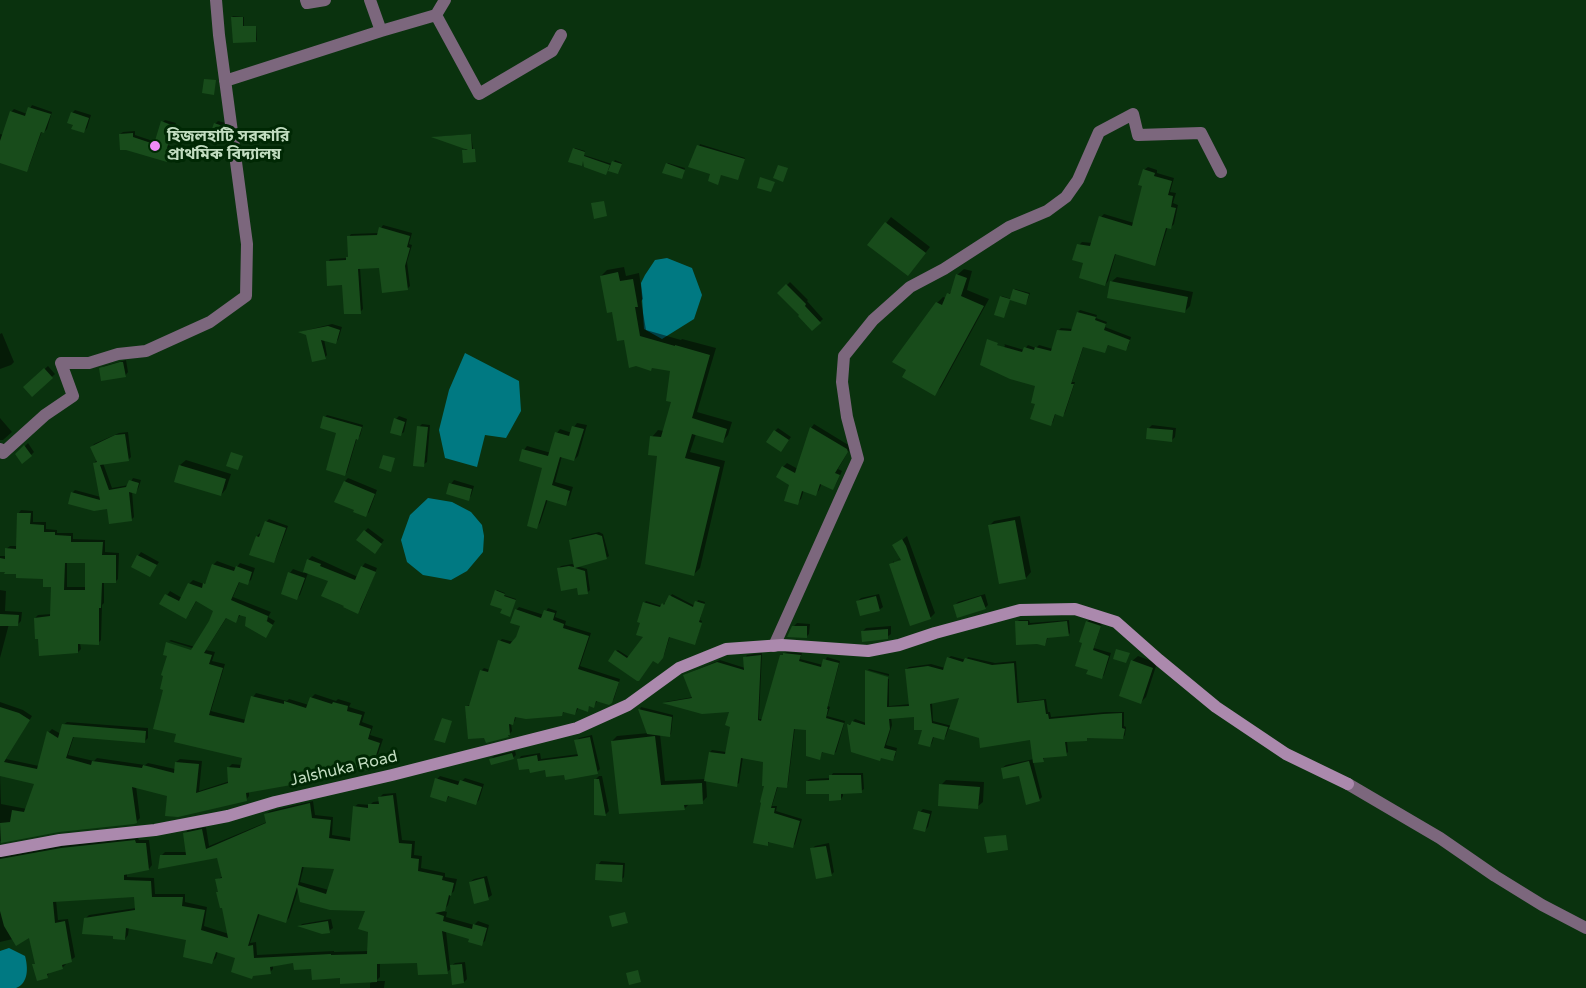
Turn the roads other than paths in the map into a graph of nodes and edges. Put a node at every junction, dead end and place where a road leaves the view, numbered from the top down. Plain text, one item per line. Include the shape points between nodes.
1 (216, 0) edge
2 (306, 0) edge
3 (325, 0) edge
4 (370, 0) edge
5 (445, 0) edge
6 (436, 15) junction
7 (381, 31) junction
8 (561, 35) dead end
9 (225, 81) junction
10 (1221, 172) dead end
11 (0, 450) edge
12 (774, 646) junction
13 (0, 851) edge
14 (1586, 928) edge

1 - 9 street
2 - 3 street
4 - 7 street
5 - 6 street
6 - 7 street
6 - 8 street via 479,94 552,51
7 - 9 street
9 - 11 street via 247,244 246,296 210,322 146,351 89,363 61,363 73,396 3,453
10 - 12 street via 1202,133 1138,135 1133,114 1099,132 1078,180 1066,197 1047,212 1009,227 910,286 873,320 844,356 842,382 858,459
12 - 13 street, Jalshuka Road via 726,649 679,668 628,705 577,728 228,816
12 - 14 street, Jalshuka Road via 868,651 1020,610 1075,609 1116,622 1216,707 1286,754 1348,784 1440,838 1533,900

